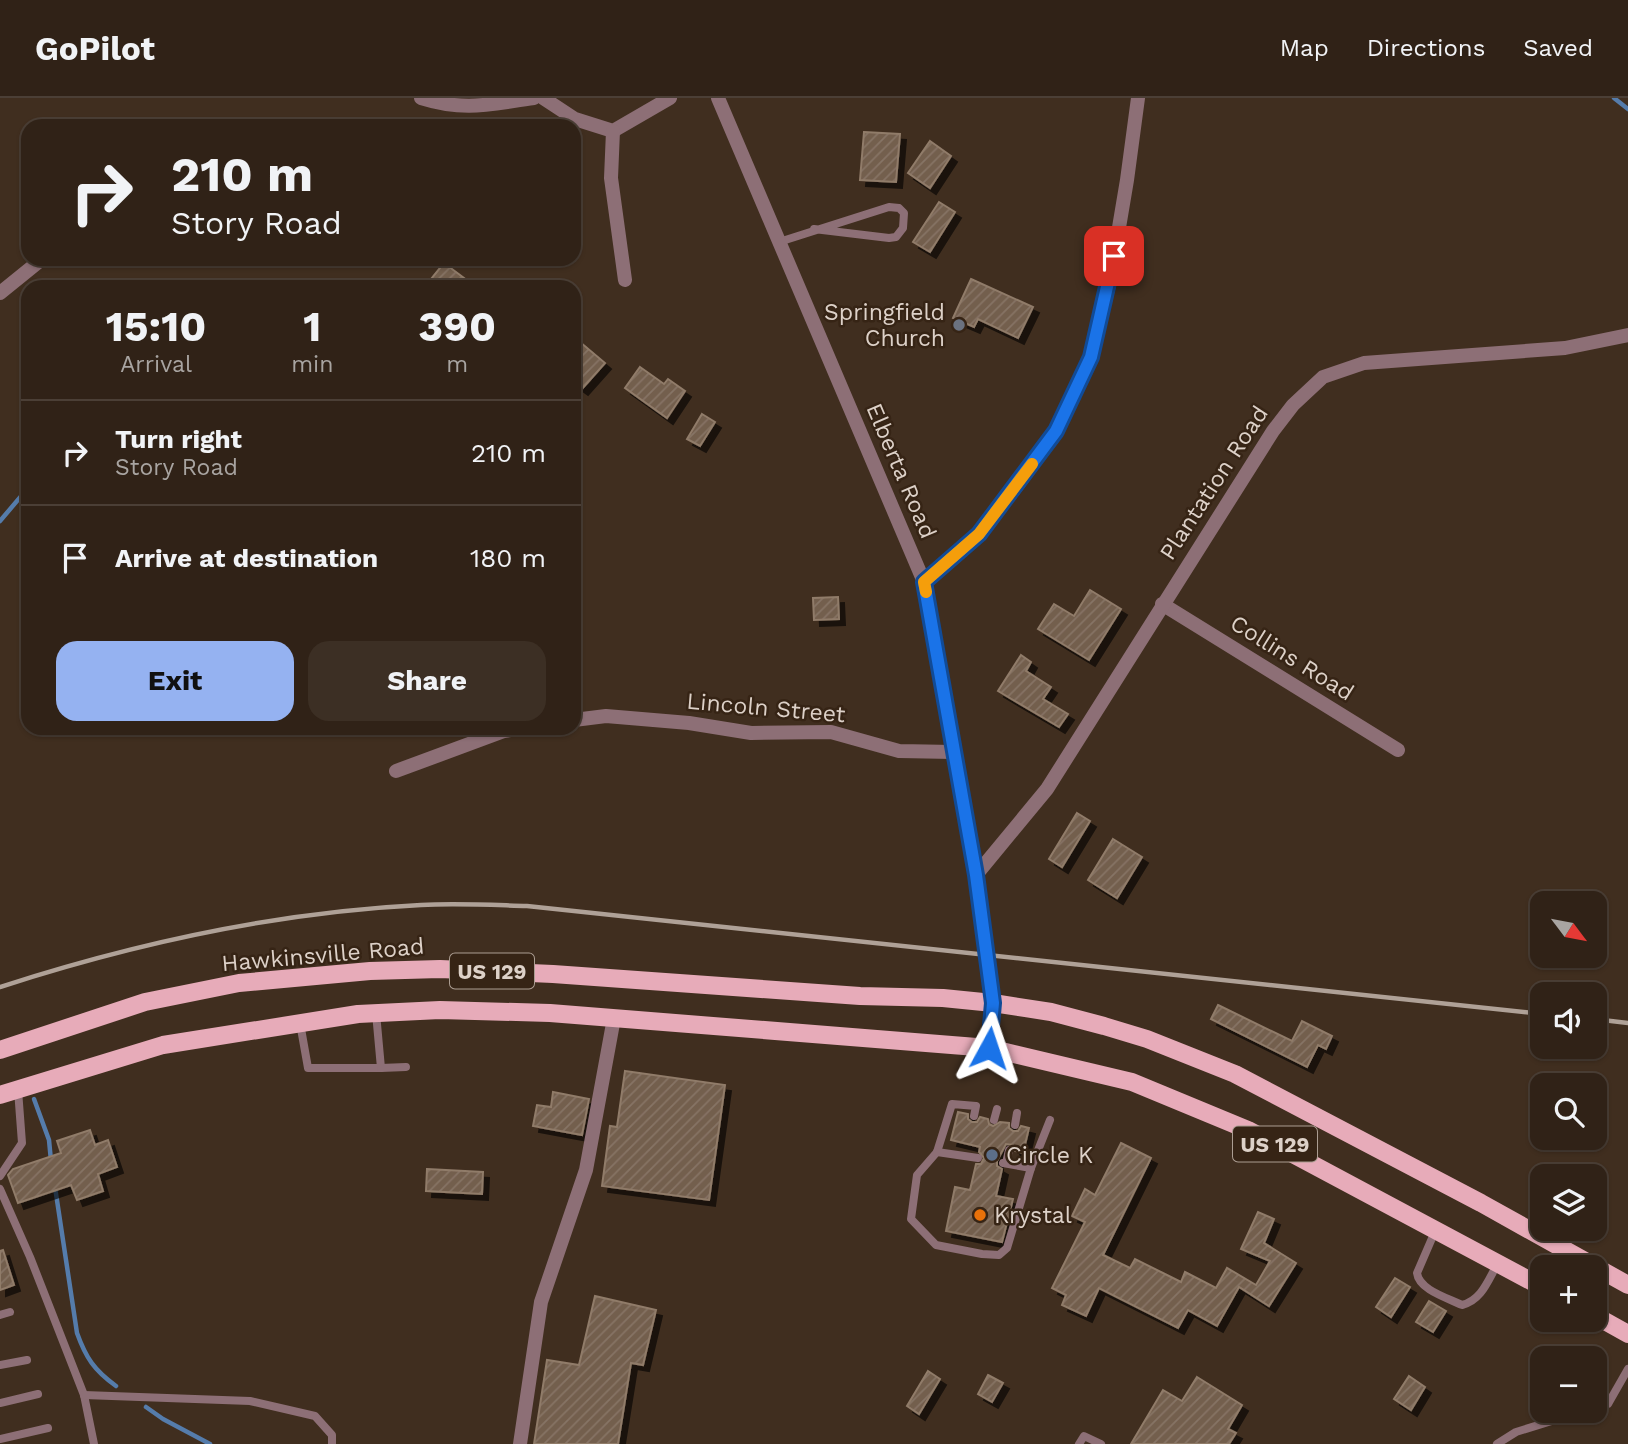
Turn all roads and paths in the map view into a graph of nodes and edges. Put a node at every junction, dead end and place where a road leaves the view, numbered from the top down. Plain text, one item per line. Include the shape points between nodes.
1 (421, 98) edge
2 (534, 98) edge
3 (543, 98) edge
4 (670, 98) edge
5 (718, 98) edge
6 (1138, 98) edge
7 (574, 119) edge
8 (581, 122) edge
9 (613, 131) junction
10 (814, 229) junction
11 (779, 242) junction
12 (33, 266) edge
13 (625, 280) dead end
14 (0, 293) edge
15 (1628, 335) edge
16 (924, 582) junction
17 (1162, 604) junction
18 (581, 719) edge
19 (493, 735) edge
20 (1398, 750) dead end
21 (953, 752) junction
22 (396, 771) dead end
23 (976, 875) junction
24 (993, 1003) junction
25 (376, 1013) junction
26 (614, 1018) junction
27 (300, 1023) junction
28 (989, 1048) junction
29 (0, 1050) edge
30 (381, 1068) junction
31 (406, 1068) dead end
32 (9, 1093) edge
33 (997, 1109) dead end
34 (1017, 1113) dead end
35 (974, 1116) dead end
36 (994, 1120) dead end
37 (1050, 1120) dead end
38 (1015, 1125) dead end
39 (968, 1144) dead end
40 (1009, 1150) dead end
41 (937, 1152) junction
42 (966, 1156) junction
43 (978, 1158) dead end
44 (1031, 1168) junction
45 (0, 1176) edge
46 (0, 1189) edge
47 (1436, 1229) junction
48 (1498, 1263) junction
49 (1530, 1280) edge
50 (1628, 1284) edge
51 (10, 1312) dead end
52 (0, 1315) edge
53 (1607, 1322) edge
54 (1628, 1334) edge
55 (27, 1360) dead end
56 (0, 1365) edge
57 (1628, 1369) edge
58 (38, 1394) dead end
59 (84, 1395) junction
60 (0, 1403) edge
61 (1607, 1404) edge
62 (1545, 1423) edge
63 (48, 1428) dead end
64 (0, 1438) edge
65 (94, 1444) edge
66 (332, 1444) edge
67 (520, 1444) edge
68 (1079, 1444) edge
69 (1101, 1444) edge
70 (1497, 1444) edge

1 - 2 street via 471,107
3 - 7 street
4 - 9 street
5 - 11 street, Elberta Road
6 - 16 street via 1110,281 1091,357 1056,431 1027,471 979,534
8 - 9 street
9 - 13 street via 611,178
10 - 10 lane via 889,206 904,213 903,228 896,237
10 - 11 lane
11 - 16 street, Elberta Road
12 - 14 street
15 - 17 street, Plantation Road via 1565,348 1364,363 1322,377 1273,431
16 - 21 street, Elberta Road
17 - 20 street, Collins Road
17 - 23 street, Plantation Road via 1047,789
18 - 21 street, Lincoln Street via 606,716 751,733 831,732 899,751
19 - 22 street
21 - 23 street, Elberta Road
23 - 24 street, Elberta Road
24 - 28 street, Elberta Road
24 - 29 main road, Hawkinsville Road / US 129 via 540,973 370,971 239,983 145,1002
24 - 50 main road, US 129 via 1104,1026 1235,1074
25 - 26 main road, US 129 via 440,1010
25 - 27 main road, US 129
25 - 30 lane
26 - 28 main road, US 129
26 - 67 street via 586,1170 541,1302
27 - 30 lane via 308,1068
27 - 32 main road, US 129 via 163,1045
28 - 47 main road, US 129 via 1132,1082 1248,1130
30 - 31 lane
32 - 45 lane via 22,1143
33 - 36 lane
34 - 38 lane
35 - 41 lane via 976,1106 952,1104
37 - 44 lane
39 - 42 lane
40 - 44 lane via 1005,1163
41 - 42 lane
41 - 44 lane via 917,1175 911,1219 936,1245 982,1254 999,1255 1007,1248
42 - 43 lane
46 - 59 lane
47 - 48 main road, US 129
47 - 48 lane via 1417,1273 1423,1286 1462,1306 1477,1300
48 - 49 main road, US 129
51 - 52 lane
53 - 54 main road
55 - 56 lane
57 - 61 lane
58 - 60 lane
59 - 65 lane
59 - 66 lane via 250,1401 315,1416 332,1435
62 - 70 lane
63 - 64 lane
68 - 69 lane via 1084,1436

